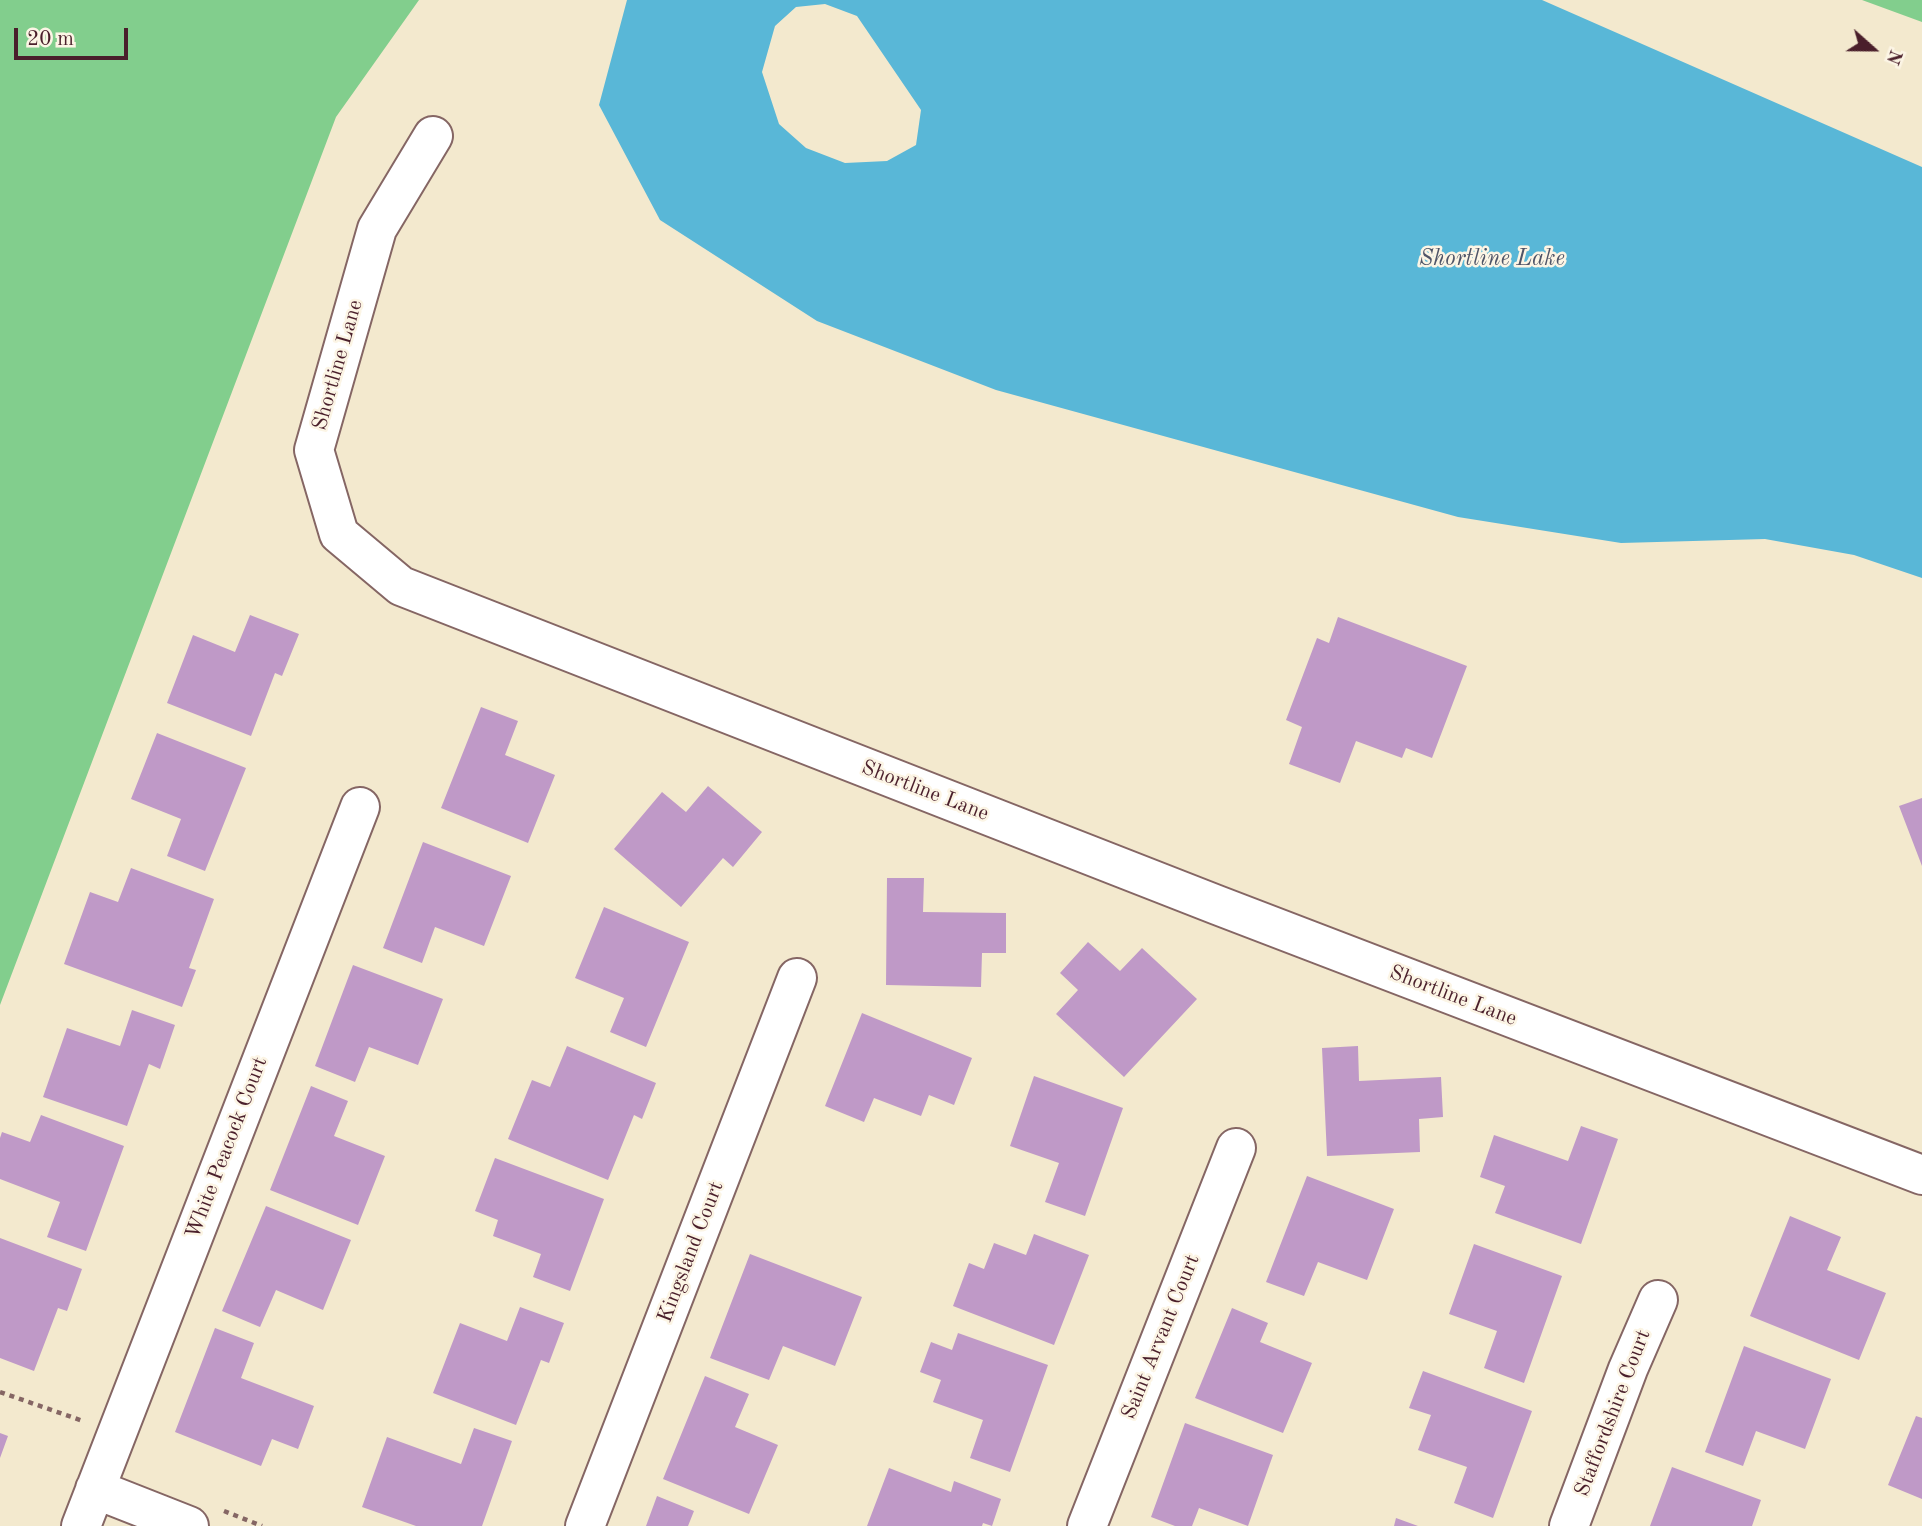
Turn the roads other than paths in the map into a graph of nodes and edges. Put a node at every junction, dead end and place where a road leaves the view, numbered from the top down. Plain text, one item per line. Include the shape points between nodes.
1 (433, 136) dead end
2 (360, 807) dead end
3 (797, 978) dead end
4 (1236, 1148) dead end
5 (1922, 1175) edge
6 (1658, 1300) dead end
7 (95, 1489) junction
8 (81, 1526) edge
9 (189, 1526) edge
10 (585, 1526) edge
11 (1087, 1526) edge
12 (1569, 1526) edge

1 - 5 street, Shortline Lane via 377,229 314,450 339,534 401,586
2 - 7 street, White Peacock Court
3 - 10 street, Kingsland Court
4 - 11 street, Saint Arvant Court
6 - 12 street, Staffordshire Court
7 - 8 street, White Peacock Court
7 - 9 street

